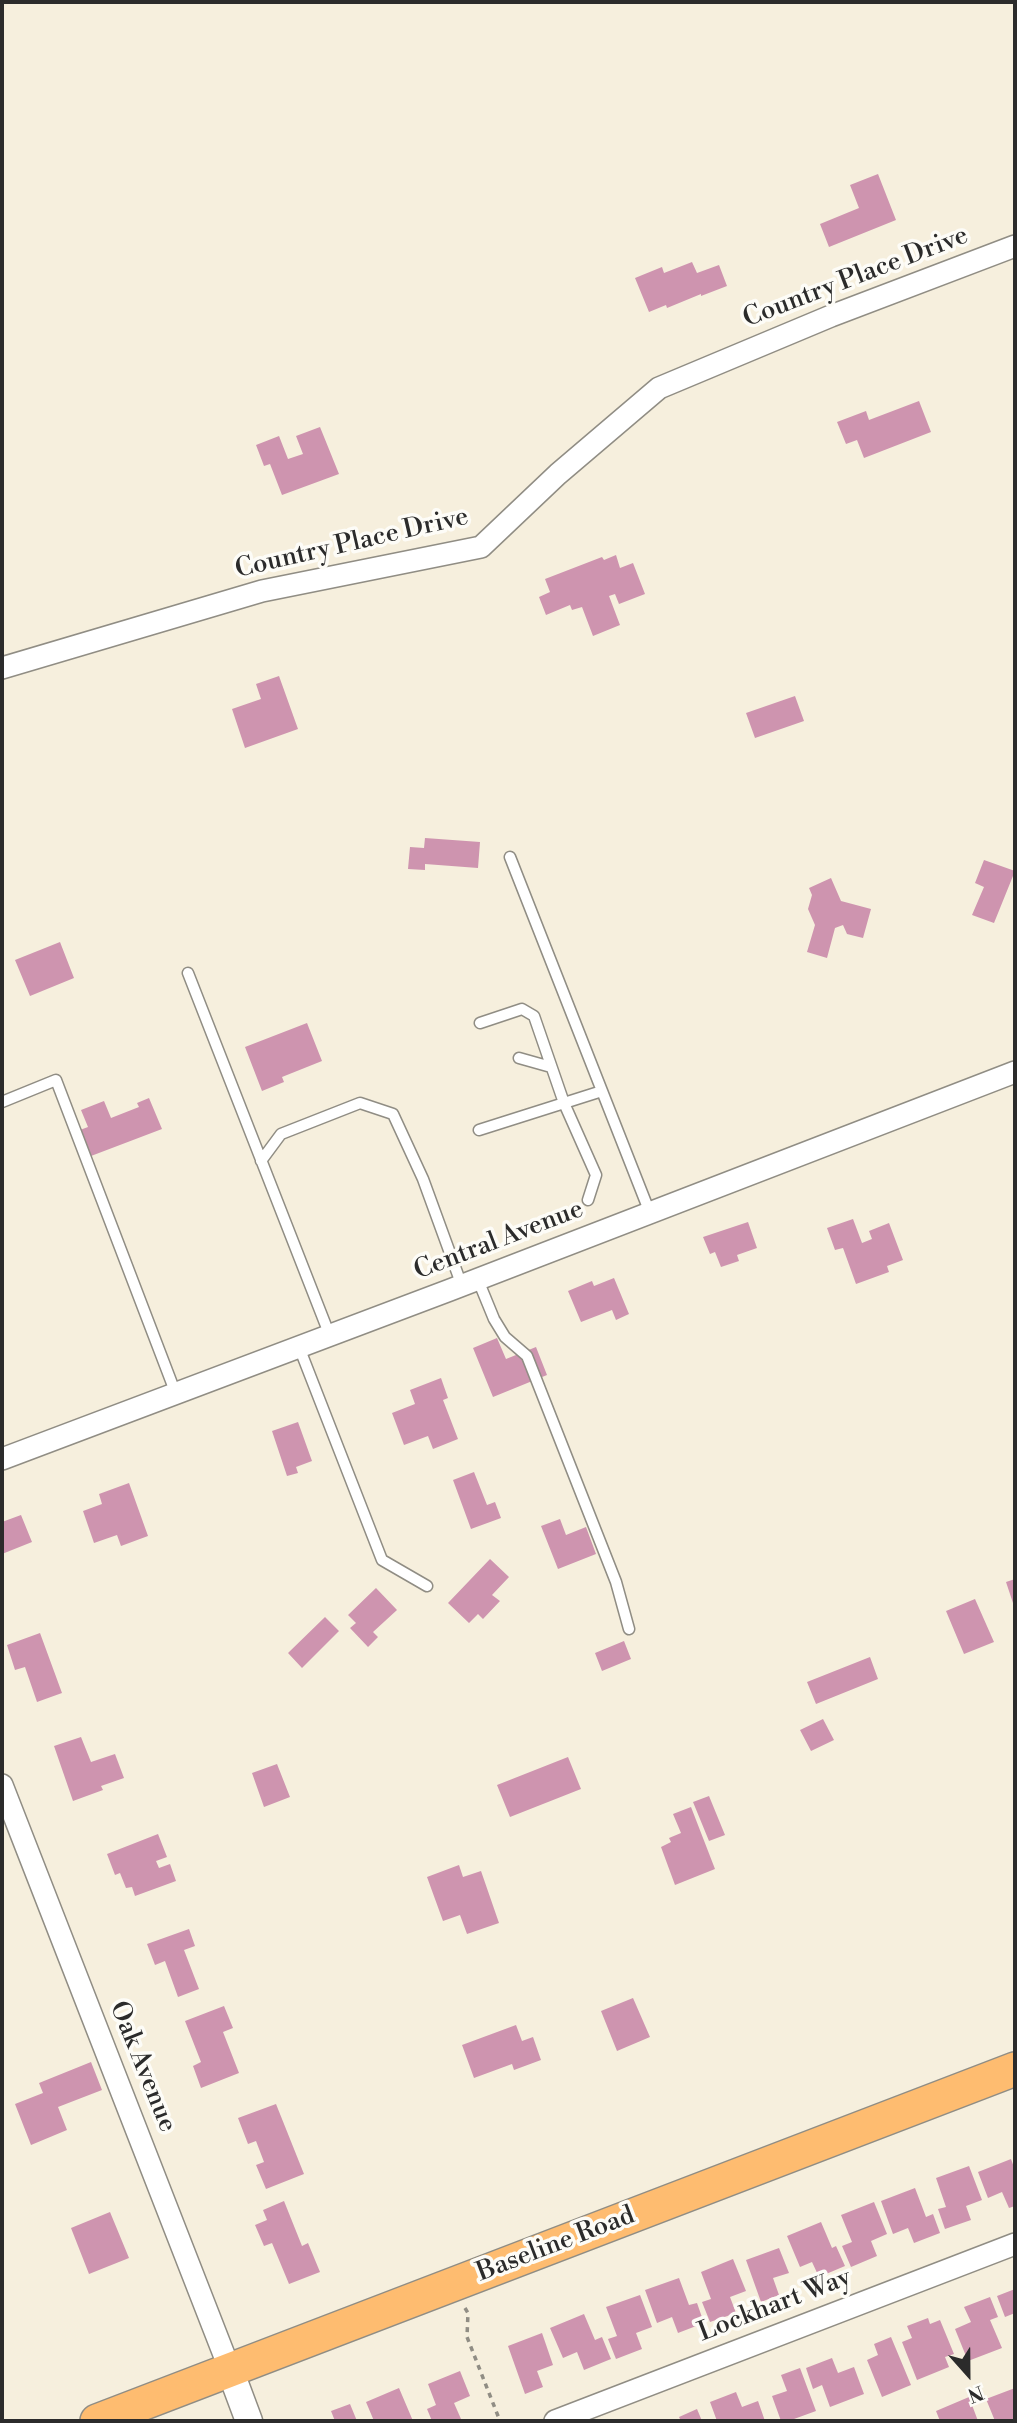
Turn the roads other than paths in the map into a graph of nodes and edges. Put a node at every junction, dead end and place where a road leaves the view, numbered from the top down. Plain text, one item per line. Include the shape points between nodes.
1 (1015, 246) edge
2 (2, 668) edge
3 (510, 857) dead end
4 (188, 973) dead end
5 (480, 1023) dead end
6 (519, 1058) dead end
7 (551, 1067) junction
8 (1015, 1072) edge
9 (602, 1091) junction
10 (2, 1102) edge
11 (564, 1103) junction
12 (479, 1130) dead end
13 (261, 1161) junction
14 (588, 1200) dead end
15 (650, 1213) junction
16 (470, 1283) junction
17 (330, 1336) junction
18 (299, 1348) junction
19 (176, 1394) junction
20 (2, 1459) edge
21 (427, 1586) dead end
22 (629, 1629) dead end
23 (2, 1786) edge
24 (1015, 2068) edge
25 (1015, 2244) edge
26 (230, 2370) junction
27 (97, 2421) edge
28 (249, 2421) edge
29 (555, 2421) edge

1 - 2 street, Country Place Drive via 659,388 481,547 262,591
3 - 9 lane
4 - 13 lane
5 - 7 lane via 522,1009 534,1016
6 - 7 lane
7 - 11 lane
8 - 15 street, Central Avenue
9 - 11 lane
9 - 15 lane
10 - 19 lane via 56,1080
11 - 12 lane
11 - 14 lane via 596,1175
13 - 16 lane via 281,1134 360,1103 393,1114
13 - 17 lane
15 - 16 street, Central Avenue
16 - 17 street, Central Avenue
16 - 22 lane via 505,1337 527,1356 616,1582
17 - 18 street, Central Avenue
18 - 19 street, Central Avenue
18 - 21 lane via 382,1560
19 - 20 street, Central Avenue
23 - 26 street, Oak Avenue
24 - 26 main road, Baseline Road
25 - 29 street, Lockhart Way
26 - 27 main road, Baseline Road
26 - 28 street

